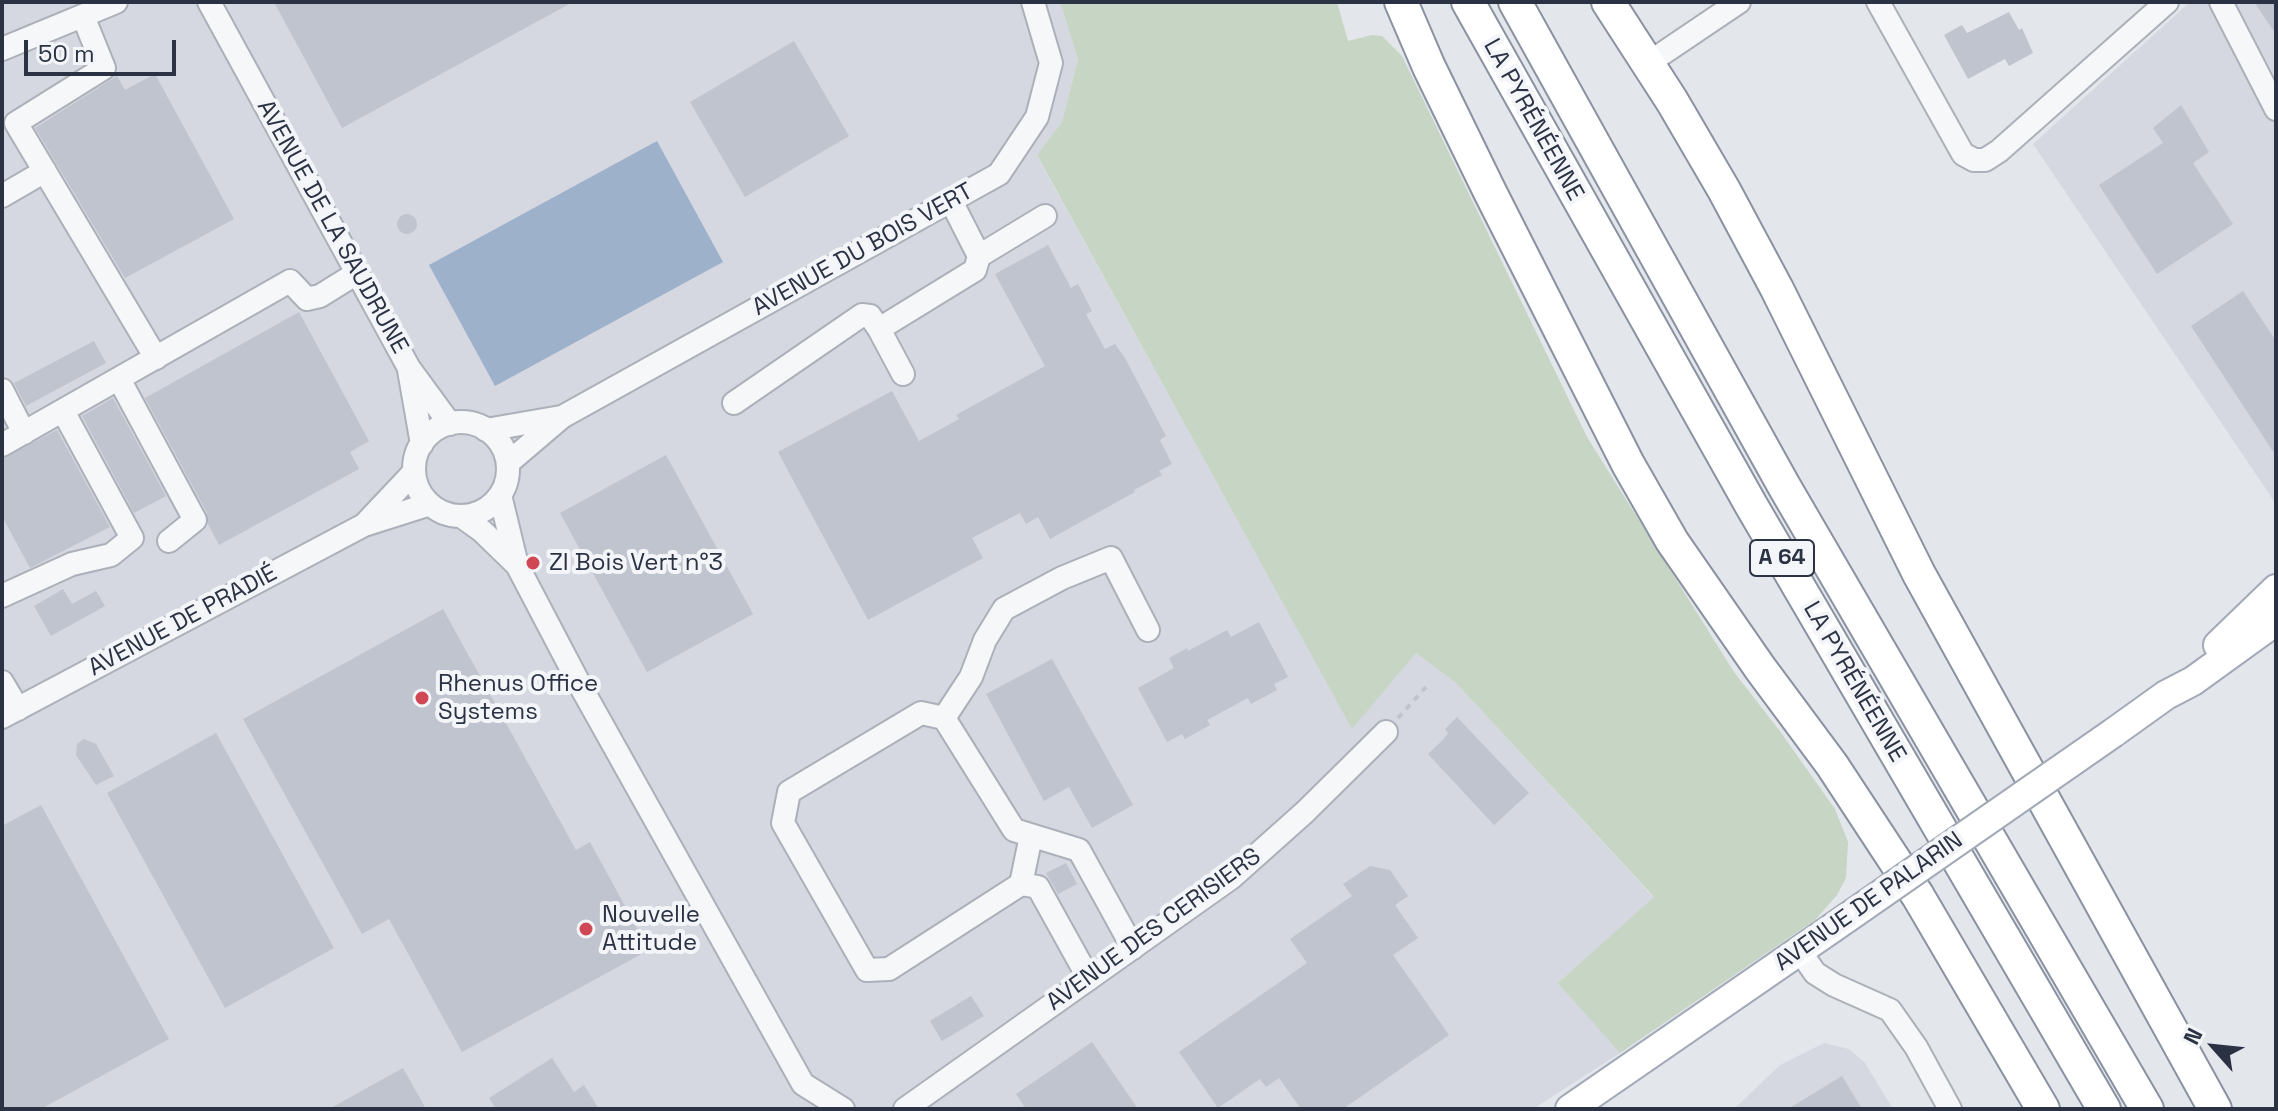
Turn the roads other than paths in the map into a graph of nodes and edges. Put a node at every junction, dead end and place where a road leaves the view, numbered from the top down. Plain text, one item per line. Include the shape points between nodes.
1 (116, 2) edge
2 (209, 2) edge
3 (1033, 2) edge
4 (1401, 2) edge
5 (1468, 2) edge
6 (1515, 2) edge
7 (1608, 2) edge
8 (1739, 2) edge
9 (1878, 2) edge
10 (2167, 2) edge
11 (2221, 2) edge
12 (83, 16) junction
13 (2, 49) edge
14 (1647, 64) junction
15 (2276, 109) edge
16 (45, 171) junction
17 (2, 196) edge
18 (951, 201) junction
19 (1045, 216) dead end
20 (979, 256) junction
21 (357, 273) junction
22 (879, 329) junction
23 (156, 358) junction
24 (409, 368) junction
25 (903, 374) dead end
26 (119, 379) junction
27 (2, 390) edge
28 (734, 403) dead end
29 (63, 411) junction
30 (562, 417) junction
31 (450, 424) junction
32 (486, 430) junction
33 (24, 433) junction
34 (422, 444) junction
35 (2, 445) edge
36 (508, 463) junction
37 (414, 472) junction
38 (500, 495) junction
39 (430, 504) junction
40 (461, 516) junction
41 (364, 525) junction
42 (169, 541) dead end
43 (517, 565) junction
44 (2276, 589) edge
45 (2, 596) edge
46 (2276, 621) edge
47 (1148, 630) dead end
48 (2, 682) edge
49 (2166, 695) junction
50 (10, 713) edge
51 (944, 718) junction
52 (1386, 732) road end
53 (1031, 836) junction
54 (1021, 884) junction
55 (1133, 948) junction
56 (1799, 950) junction
57 (1089, 979) junction
58 (803, 1084) junction
59 (806, 1109) edge
60 (843, 1109) edge
61 (905, 1109) edge
62 (1570, 1109) edge
63 (1950, 1109) edge
64 (2043, 1109) edge
65 (2104, 1109) edge
66 (2147, 1109) edge
67 (2215, 1109) edge

1 - 12 street
2 - 21 street, AVENUE DE LA SAUDRUNE
3 - 18 street, AVENUE DU BOIS VERT via 1051,63 1037,117 999,174
4 - 64 highway via 1497,206 1672,541 1901,869
5 - 65 highway, LA PYRÉNÉENNE / A 64 via 1751,505
6 - 66 highway, LA PYRÉNÉENNE / A 64 via 1784,486
7 - 14 highway
8 - 14 street
9 - 10 street via 1963,154 1974,160 1999,151
11 - 15 street
12 - 13 street
12 - 16 street via 104,68 16,123
14 - 67 highway via 1724,190 1919,574
16 - 17 street
16 - 23 street
18 - 20 street
18 - 30 street, AVENUE DU BOIS VERT
19 - 20 street
20 - 22 street via 975,270
21 - 23 street via 307,299 290,281
21 - 24 street, AVENUE DE LA SAUDRUNE
22 - 25 street
22 - 28 street via 870,316 862,315
23 - 26 street
24 - 31 street, AVENUE DE LA SAUDRUNE
24 - 34 street, AVENUE DE LA SAUDRUNE
26 - 29 street
26 - 42 street via 195,520
27 - 33 street
29 - 33 street
29 - 45 street via 132,538 111,555 72,564
30 - 32 street, AVENUE DU BOIS VERT
30 - 36 street, AVENUE DU BOIS VERT
31 - 32 street via 475,424
31 - 34 street
32 - 36 street
33 - 35 street
34 - 37 street
36 - 38 street
37 - 39 street
37 - 41 street, AVENUE DE PRADIÉ
38 - 40 street via 476,514
38 - 43 street
39 - 40 street
39 - 41 street, AVENUE DE PRADIÉ
40 - 43 street
41 - 50 street, AVENUE DE PRADIÉ
43 - 58 street
44 - 49 main road, AVENUE DE PALARIN
46 - 49 main road, AVENUE DE PALARIN
47 - 51 street via 1111,558 1062,578 1004,609
48 - 50 street
49 - 56 main road, AVENUE DE PALARIN, bridge
51 - 53 street via 1014,830
51 - 54 street via 921,713 789,792 783,823 867,970 889,969
52 - 55 street, AVENUE DES CERISIERS via 1231,878
53 - 54 street
53 - 55 street via 1079,850
54 - 57 street via 1038,887
55 - 57 street, AVENUE DES CERISIERS
56 - 62 main road, AVENUE DE PALARIN
56 - 63 street via 1815,973 1890,1010
57 - 61 street, AVENUE DES CERISIERS
58 - 59 street
58 - 60 street

